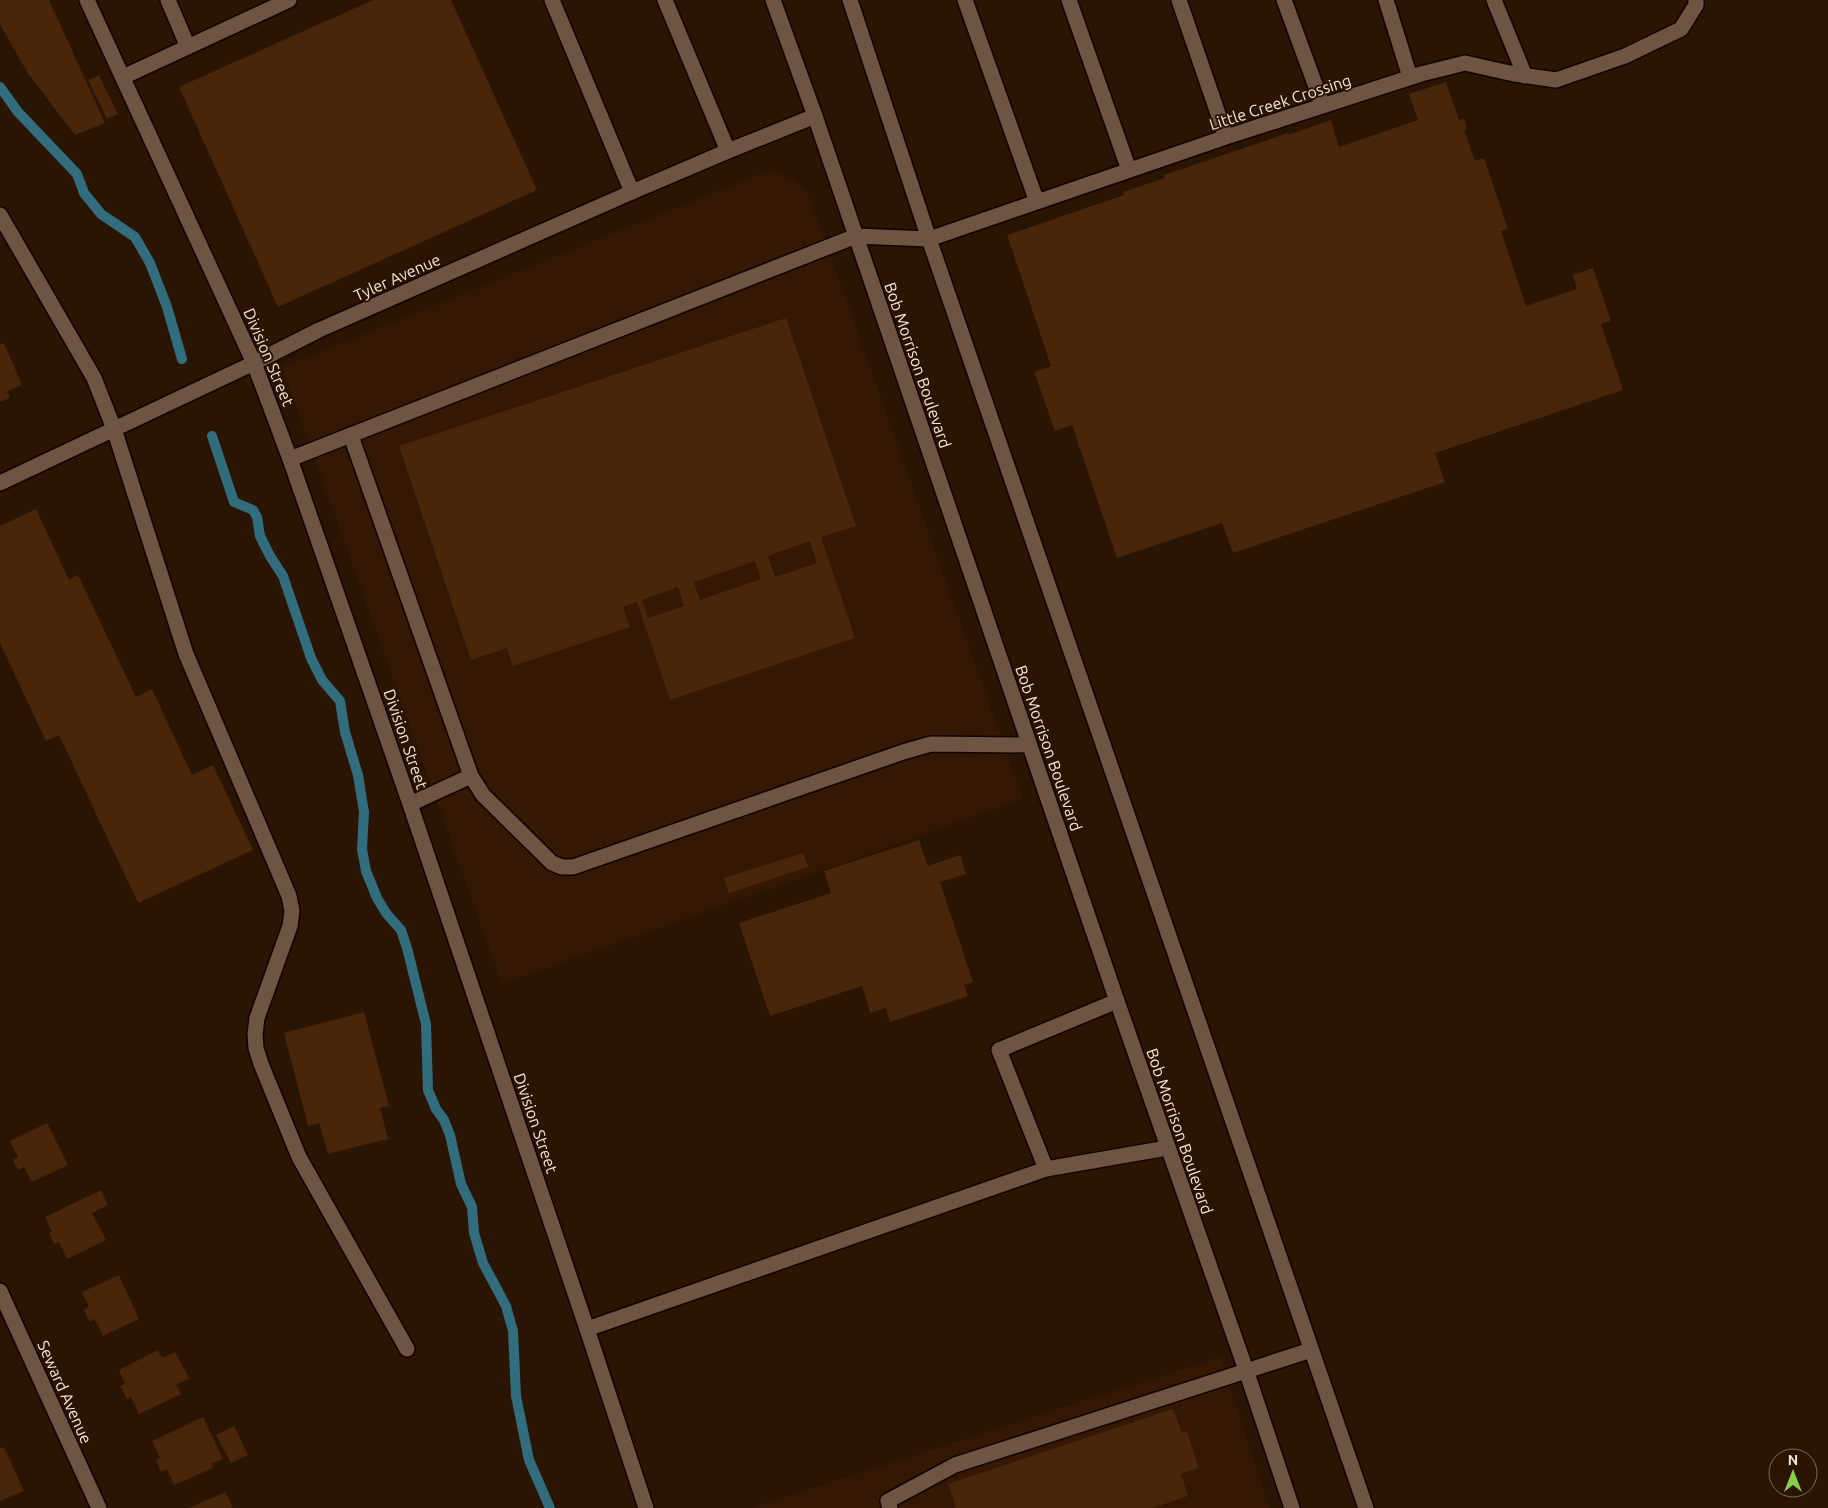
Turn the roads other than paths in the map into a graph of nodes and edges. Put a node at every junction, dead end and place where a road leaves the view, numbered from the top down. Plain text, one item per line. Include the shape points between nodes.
1 (88, 0) edge
2 (168, 0) edge
3 (289, 0) edge
4 (552, 0) edge
5 (665, 0) edge
6 (773, 0) edge
7 (850, 0) edge
8 (965, 0) edge
9 (1069, 0) edge
10 (1179, 0) edge
11 (1284, 0) edge
12 (1386, 0) edge
13 (1494, 0) edge
14 (1696, 0) edge
15 (188, 46) junction
16 (1525, 76) junction
17 (123, 77) junction
18 (1410, 78) junction
19 (1323, 106) junction
20 (815, 116) junction
21 (1226, 137) junction
22 (728, 151) junction
23 (1129, 170) junction
24 (632, 192) junction
25 (1037, 202) junction
26 (0, 215) edge
27 (856, 236) junction
28 (929, 239) junction
29 (254, 363) junction
30 (114, 429) junction
31 (351, 436) junction
32 (290, 459) junction
33 (0, 482) edge
34 (1029, 745) junction
35 (470, 776) junction
36 (410, 804) junction
37 (1117, 1001) junction
38 (1167, 1148) junction
39 (1046, 1169) junction
40 (0, 1291) edge
41 (587, 1329) junction
42 (407, 1349) dead end
43 (1311, 1350) junction
44 (1246, 1370) junction
45 (99, 1508) edge
46 (646, 1508) edge
47 (890, 1508) edge
48 (1292, 1508) edge
49 (1366, 1508) edge

1 - 17 street, Division Street
2 - 15 street
3 - 15 street
4 - 24 street
5 - 22 street
6 - 20 street, Bob Morrison Boulevard
7 - 28 street
8 - 25 street
9 - 23 street
10 - 21 street
11 - 19 street
12 - 18 street
13 - 16 street
14 - 16 street, Little Creek Crossing via 1681,29 1625,56 1556,80
15 - 17 street
16 - 18 street, Little Creek Crossing via 1465,63
17 - 29 street, Division Street
18 - 19 street, Little Creek Crossing
19 - 21 street, Little Creek Crossing
20 - 22 street, Tyler Avenue
20 - 27 street, Bob Morrison Boulevard
21 - 23 street, Little Creek Crossing
22 - 24 street, Tyler Avenue
23 - 25 street, Little Creek Crossing
24 - 29 street, Tyler Avenue via 320,330
25 - 28 street, Little Creek Crossing
26 - 30 street via 94,378
27 - 28 street, Little Creek Crossing
27 - 31 street
27 - 34 street, Bob Morrison Boulevard
28 - 43 street
29 - 30 street, Tyler Avenue
29 - 32 street, Division Street
30 - 33 street, Tyler Avenue
30 - 42 street via 186,654 290,896 290,926 257,1018 256,1048 261,1064 299,1157
31 - 32 street
31 - 35 street
32 - 36 street, Division Street
34 - 35 street via 931,744 573,867 552,863 484,795
34 - 37 street, Bob Morrison Boulevard
35 - 36 street
36 - 41 street, Division Street
37 - 38 street, Bob Morrison Boulevard
37 - 39 street via 999,1050
38 - 39 street
38 - 44 street, Bob Morrison Boulevard
39 - 41 street
40 - 45 street, Seward Avenue
41 - 46 street, Division Street
43 - 44 street
43 - 49 street
44 - 47 street via 955,1465 888,1501
44 - 48 street, Bob Morrison Boulevard

